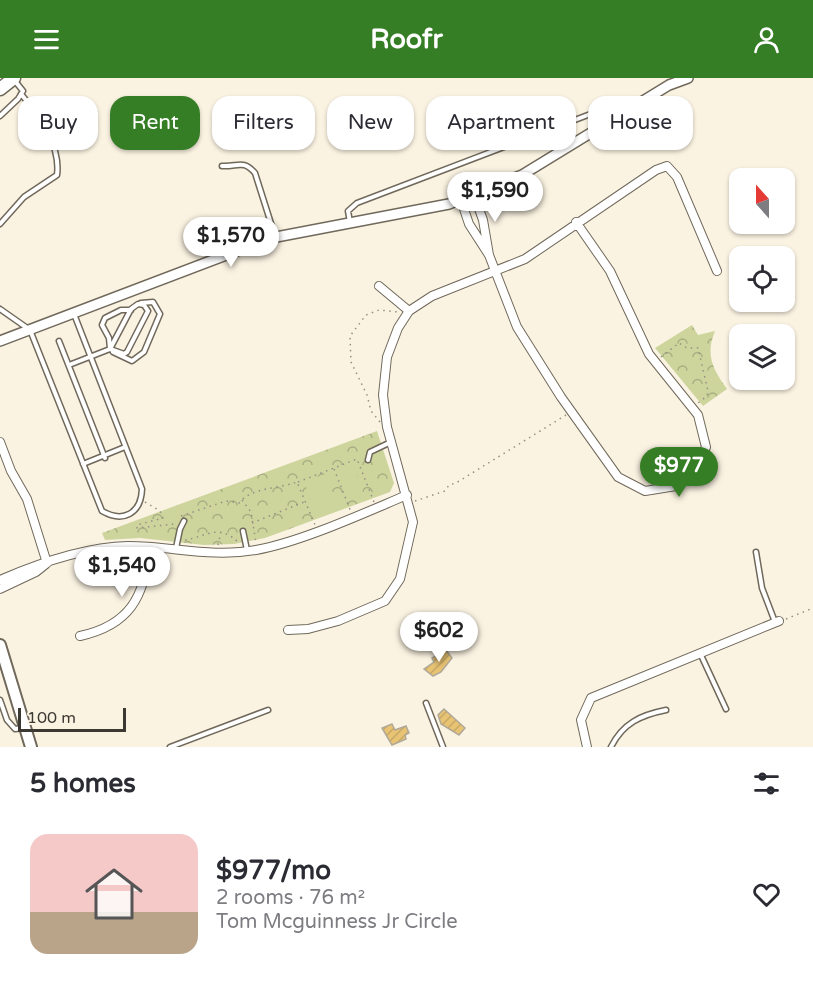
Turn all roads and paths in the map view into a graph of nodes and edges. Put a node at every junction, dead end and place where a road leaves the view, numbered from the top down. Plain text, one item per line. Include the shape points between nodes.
1 (14, 78) edge
2 (688, 78) edge
3 (0, 89) edge
4 (21, 94) junction
5 (651, 96) edge
6 (588, 115) edge
7 (0, 116) edge
8 (588, 135) edge
9 (222, 166) dead end
10 (474, 195) junction
11 (461, 200) junction
12 (576, 222) junction
13 (350, 223) junction
14 (0, 224) edge
15 (479, 228) junction
16 (275, 237) junction
17 (717, 271) dead end
18 (496, 272) junction
19 (379, 286) dead end
20 (140, 304) junction
21 (0, 309) edge
22 (131, 310) junction
23 (410, 311) junction
24 (74, 313) junction
25 (30, 330) junction
26 (0, 341) edge
27 (60, 341) dead end
28 (110, 350) junction
29 (90, 357) junction
30 (655, 361) junction
31 (69, 365) junction
32 (692, 407) junction
33 (572, 411) junction
34 (386, 420) junction
35 (0, 442) edge
36 (391, 442) junction
37 (125, 447) junction
38 (105, 458) junction
39 (368, 460) dead end
40 (82, 464) junction
41 (333, 468) junction
42 (297, 482) junction
43 (408, 499) junction
44 (142, 500) junction
45 (242, 500) junction
46 (305, 502) junction
47 (376, 508) junction
48 (353, 516) junction
49 (184, 521) dead end
50 (252, 523) junction
51 (175, 524) junction
52 (316, 530) junction
53 (221, 531) junction
54 (243, 531) dead end
55 (173, 533) dead end
56 (178, 538) junction
57 (150, 549) junction
58 (257, 550) junction
59 (176, 551) junction
60 (247, 551) junction
61 (756, 552) dead end
62 (219, 554) junction
63 (47, 562) junction
64 (0, 580) edge
65 (0, 589) edge
66 (813, 608) edge
67 (777, 622) junction
68 (288, 630) dead end
69 (80, 636) dead end
70 (0, 645) edge
71 (701, 652) junction
72 (0, 700) edge
73 (426, 703) dead end
74 (726, 709) dead end
75 (268, 710) dead end
76 (666, 710) dead end
77 (26, 728) junction
78 (31, 747) edge
79 (170, 747) edge
80 (443, 747) edge
81 (587, 747) edge
82 (611, 747) edge

1 - 3 main road
1 - 4 lane via 23,91
2 - 5 street
4 - 7 lane
4 - 14 lane via 43,124 58,167 57,175 24,197
6 - 13 lane via 357,203 348,211
8 - 10 street via 522,175
9 - 16 lane via 241,162 255,174
10 - 11 street
10 - 15 street via 483,220
11 - 13 street
11 - 15 street via 469,224
12 - 17 street via 667,166 677,177
12 - 18 street via 525,259
12 - 30 street via 610,271
13 - 16 street
15 - 18 street
16 - 24 street
18 - 23 street via 432,296
18 - 33 street via 517,327
19 - 23 street
20 - 22 lane
20 - 28 lane via 147,311 127,352
20 - 28 lane via 153,303 160,314 144,352 132,361
21 - 25 lane
22 - 28 lane
22 - 28 lane via 105,318 102,325
23 - 34 street via 398,328 387,357 383,395
23 - 34 path via 380,310 366,315 350,336 351,362 371,411 378,422
24 - 25 street
24 - 29 lane
25 - 26 street
25 - 40 lane
27 - 31 lane
28 - 29 lane
29 - 31 lane
29 - 37 lane
30 - 32 street
30 - 32 path via 679,343 698,348 708,391
31 - 38 lane
32 - 33 street via 698,415 706,447 695,470 676,486 645,491 618,477
33 - 43 path via 445,491
34 - 36 street
35 - 63 street via 27,499
36 - 39 lane via 370,452
36 - 43 street
37 - 38 lane
37 - 44 lane via 142,489
38 - 40 lane
40 - 44 lane via 102,511 122,518 136,510
41 - 42 path
41 - 47 path via 357,459
41 - 48 path
42 - 45 path via 253,492
42 - 46 path
43 - 47 street
43 - 68 street via 413,522 400,579 385,601 338,621
44 - 51 path via 160,511 163,518 137,528
45 - 50 path via 248,505
45 - 51 path via 182,514
46 - 50 path
46 - 52 path
47 - 48 street
48 - 52 street
49 - 56 lane
50 - 58 path
51 - 55 path
52 - 58 street
53 - 56 path via 185,540
53 - 60 path via 232,534
53 - 62 path
54 - 60 lane
56 - 59 lane
57 - 59 street
57 - 63 street via 128,546
57 - 69 street via 141,592 125,617 102,631
58 - 60 street
59 - 62 street
60 - 62 street
61 - 67 lane via 762,588
63 - 64 street
63 - 65 street via 36,572
66 - 67 path
67 - 71 street
70 - 77 main road
71 - 74 lane
71 - 81 street via 591,699 581,720
72 - 77 lane via 15,729
73 - 80 lane
75 - 79 lane
76 - 82 lane via 636,717
77 - 78 main road

